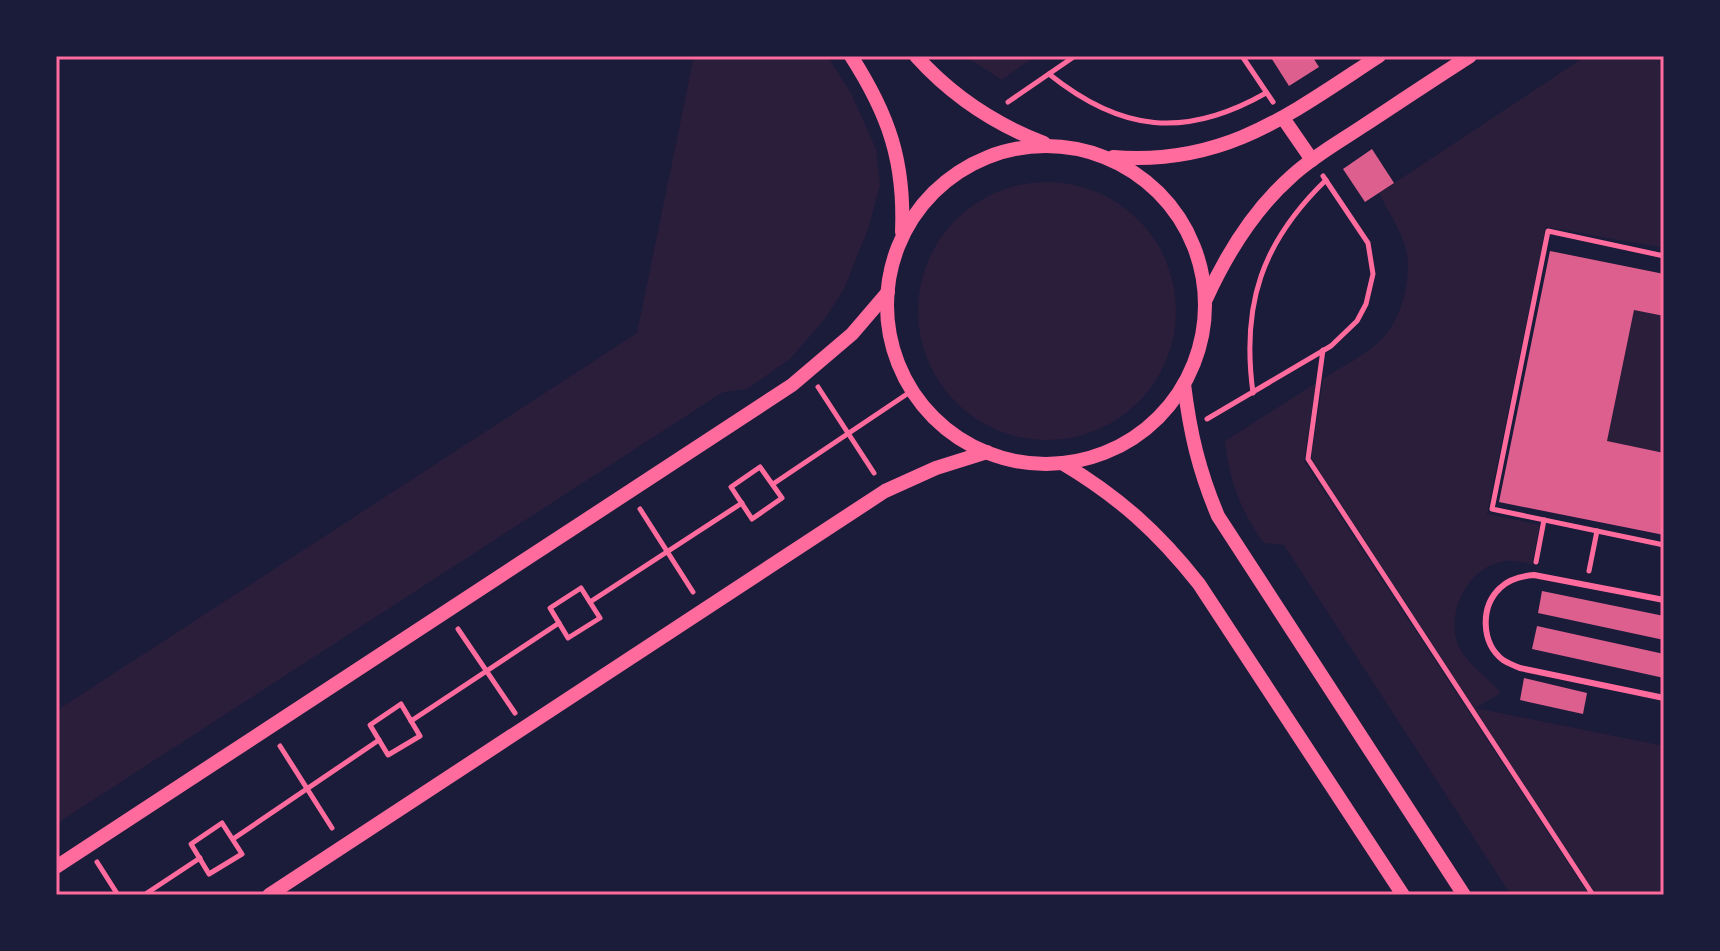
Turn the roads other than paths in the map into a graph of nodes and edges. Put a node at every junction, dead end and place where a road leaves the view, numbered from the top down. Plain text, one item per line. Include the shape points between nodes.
1 (851, 56) edge
2 (916, 56) edge
3 (1379, 56) edge
4 (1470, 56) edge
5 (1283, 118) junction
6 (1052, 147) junction
7 (1102, 157) junction
8 (1312, 160) junction
9 (902, 238) junction
10 (888, 292) junction
11 (1206, 300) junction
12 (1184, 384) junction
13 (987, 452) junction
14 (1062, 463) junction
15 (1664, 600) edge
16 (1664, 698) edge
17 (56, 867) edge
18 (269, 895) edge
19 (1403, 895) edge
20 (1464, 895) edge

1 - 9 street via 892,134 901,179
2 - 6 street via 987,117
3 - 5 street
4 - 8 street
5 - 7 street via 1227,145 1196,153
5 - 8 street
6 - 7 street
6 - 9 street via 1015,149 963,170 928,199
7 - 11 street via 1150,185 1186,228 1200,263
8 - 11 street via 1257,212
9 - 10 street
10 - 13 street via 892,343 913,390 953,433
10 - 17 street via 852,334 808,372
11 - 12 street via 1201,343
12 - 14 street via 1162,415 1133,439 1099,455
12 - 20 street via 1201,474 1226,529
13 - 14 street via 1016,461
13 - 18 street via 885,491
14 - 19 street via 1138,516 1190,572
15 - 16 lane via 1534,575 1518,577 1500,587 1488,603 1485,623 1489,643 1502,659 1520,668

